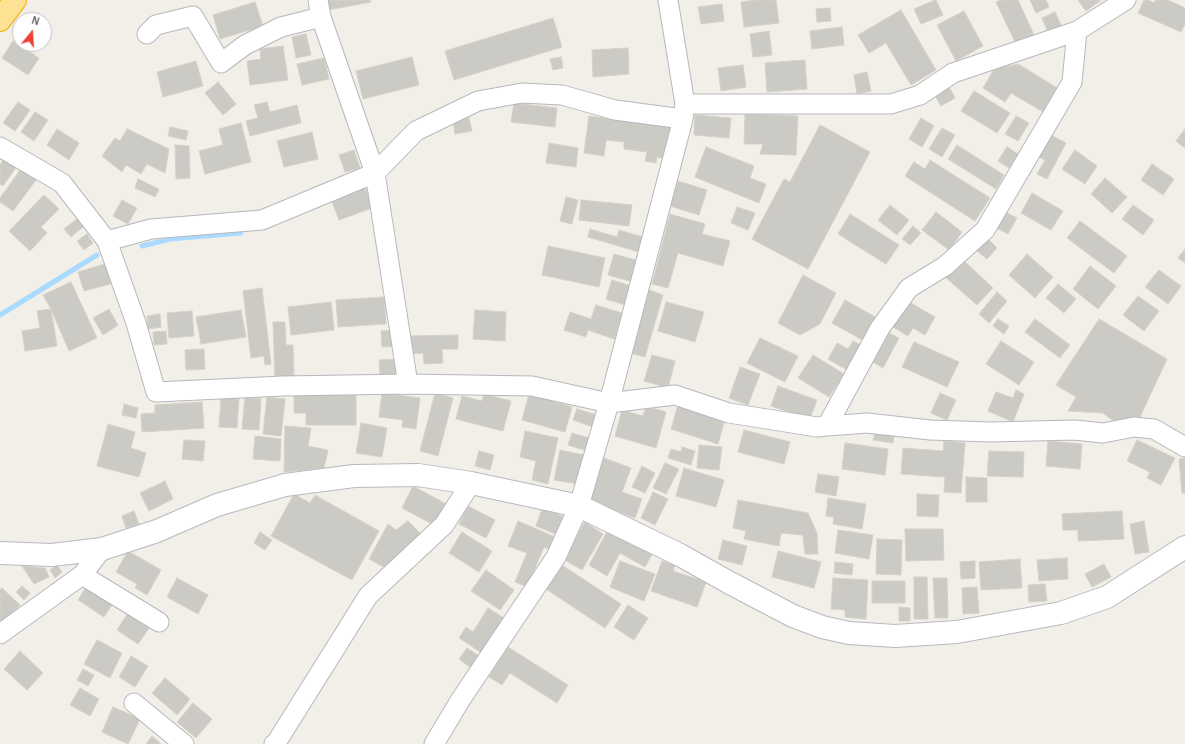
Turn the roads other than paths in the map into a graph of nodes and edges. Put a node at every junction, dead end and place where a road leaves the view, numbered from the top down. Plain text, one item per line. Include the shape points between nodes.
1 (15, 0) edge
2 (668, 0) edge
3 (1126, 0) edge
4 (320, 8) edge
5 (0, 20) edge
6 (1077, 31) junction
7 (147, 34) dead end
8 (684, 112) junction
9 (0, 147) edge
10 (375, 173) junction
11 (107, 241) junction
12 (408, 384) junction
13 (609, 403) junction
14 (827, 426) junction
15 (1185, 447) edge
16 (472, 483) junction
17 (579, 506) junction
18 (1185, 546) edge
19 (102, 549) junction
20 (0, 553) edge
21 (82, 575) junction
22 (159, 622) dead end
23 (0, 634) edge
24 (134, 704) dead end
25 (184, 744) edge
26 (274, 744) edge
27 (434, 744) edge

1 - 5 highway
2 - 8 street
3 - 6 street
4 - 7 street via 245,45 221,63 193,16 156,25
4 - 10 street
6 - 8 street via 953,73 920,95 891,104
6 - 14 street via 1072,82 985,230 944,266 909,288 880,328
8 - 10 street via 615,110 562,94 522,93 478,100 416,131
8 - 13 street
9 - 11 street via 62,183
10 - 11 street via 262,220 151,229
10 - 12 street
11 - 12 street via 136,323 156,392
12 - 13 street via 532,386
13 - 14 street via 675,396 730,413 817,427
13 - 17 street
14 - 15 street via 867,423 930,430 1075,430 1103,433 1134,427 1154,429
16 - 17 street
16 - 19 street via 418,475 354,476 285,484 217,505 157,531
16 - 26 street via 444,525 368,596
17 - 18 street via 680,555 793,616 822,627 849,633 895,636 957,632 1061,613 1107,597
17 - 27 street via 556,557
19 - 20 street via 52,555
19 - 21 street
21 - 22 street
21 - 23 street
24 - 25 street

